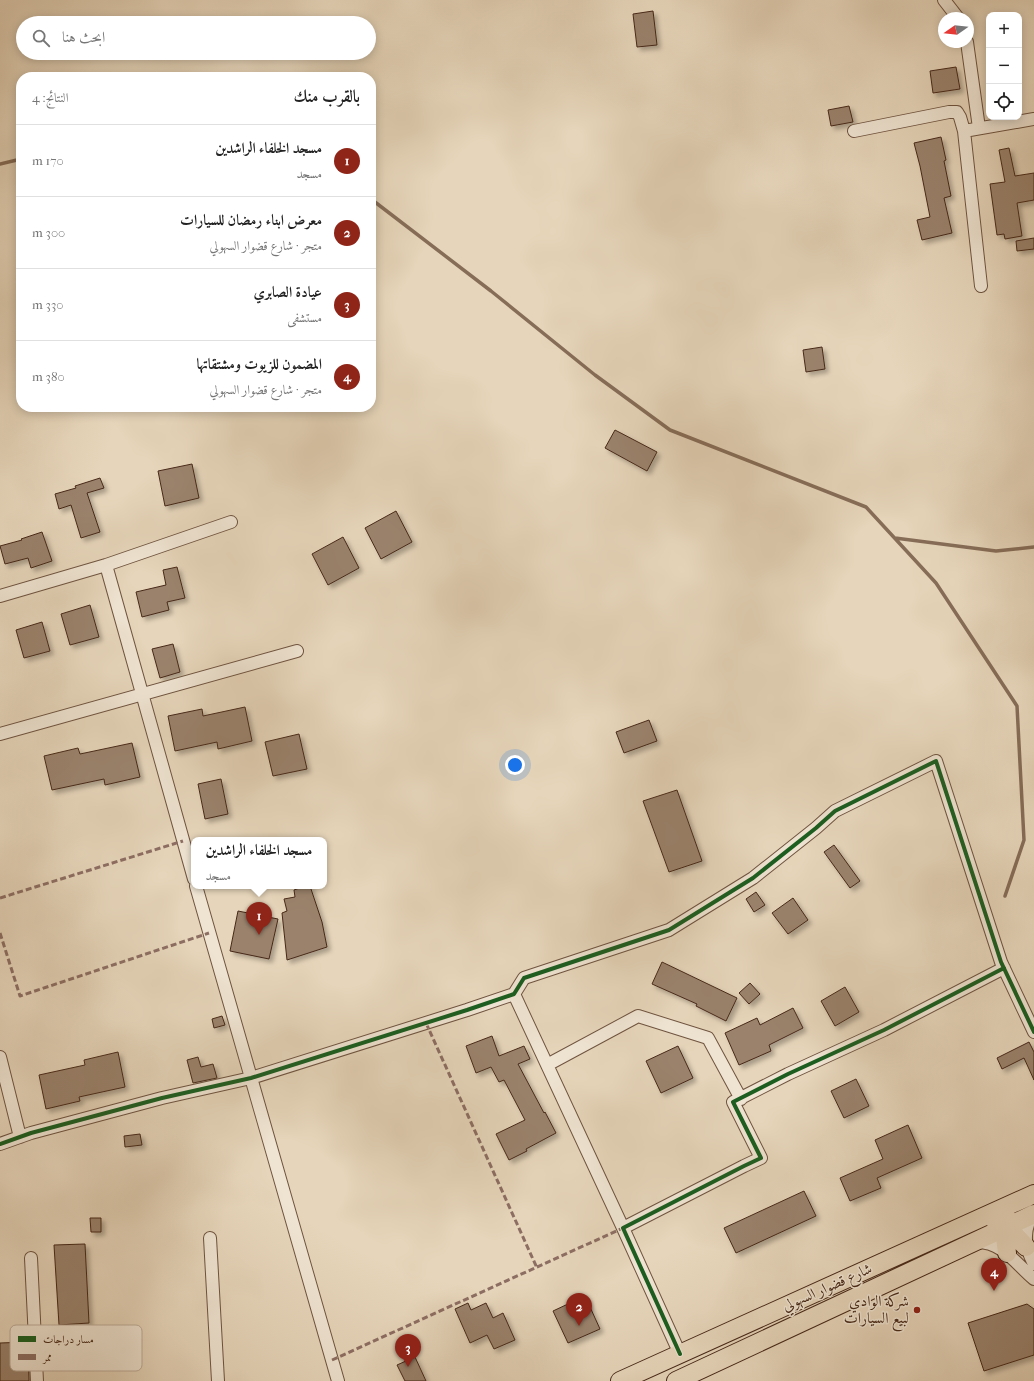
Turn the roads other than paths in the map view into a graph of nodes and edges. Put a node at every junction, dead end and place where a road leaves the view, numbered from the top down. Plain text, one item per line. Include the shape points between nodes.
1 (944, 0) edge
2 (953, 12) edge
3 (968, 48) edge
4 (1034, 119) edge
5 (979, 128) junction
6 (854, 131) dead end
7 (964, 131) junction
8 (981, 286) dead end
9 (231, 522) dead end
10 (106, 564) junction
11 (0, 596) edge
12 (297, 651) dead end
13 (142, 694) junction
14 (0, 734) edge
15 (191, 868) edge
16 (197, 889) edge
17 (1004, 968) junction
18 (514, 994) junction
19 (1034, 1032) edge
20 (0, 1057) edge
21 (547, 1065) junction
22 (251, 1078) junction
23 (741, 1099) junction
24 (20, 1136) junction
25 (0, 1144) edge
26 (1034, 1194) edge
27 (1014, 1203) junction
28 (1033, 1214) edge
29 (979, 1219) junction
30 (1005, 1227) junction
31 (623, 1228) junction
32 (210, 1238) dead end
33 (972, 1244) junction
34 (1026, 1247) junction
35 (1007, 1254) junction
36 (31, 1258) dead end
37 (1034, 1264) edge
38 (1034, 1279) edge
39 (34, 1325) edge
40 (680, 1354) junction
41 (37, 1371) edge
42 (37, 1381) edge
43 (218, 1381) edge
44 (338, 1381) edge
45 (620, 1381) edge
46 (676, 1381) edge

1 - 2 street
3 - 5 street
4 - 5 street
5 - 7 street
6 - 7 street via 957,112
7 - 8 street
9 - 10 street
10 - 11 street
10 - 13 street
12 - 13 street
13 - 14 street
13 - 15 street
16 - 22 street
17 - 18 street via 936,761 836,812 753,878 669,930 524,978
17 - 19 street
17 - 23 street
18 - 21 street
18 - 22 street
20 - 24 street
21 - 23 street via 638,1016 708,1038
21 - 31 street
22 - 24 street via 162,1098
22 - 44 street
23 - 31 street via 733,1102 760,1158
24 - 25 street
26 - 27 highway, شارع قضوار السهولي
27 - 29 highway, شارع قضوار السهولي
27 - 30 highway
28 - 30 highway, شارع قضوار السهولي
28 - 34 street via 1027,1226
29 - 30 highway
29 - 40 highway, شارع قضوار السهولي
30 - 33 highway, شارع قضوار السهولي
30 - 34 highway
30 - 35 highway
31 - 40 street
32 - 43 street
33 - 35 street via 993,1244
33 - 46 highway, شارع قضوار السهولي
34 - 37 street
35 - 38 street
36 - 39 street
40 - 45 highway, شارع قضوار السهولي
41 - 42 street

